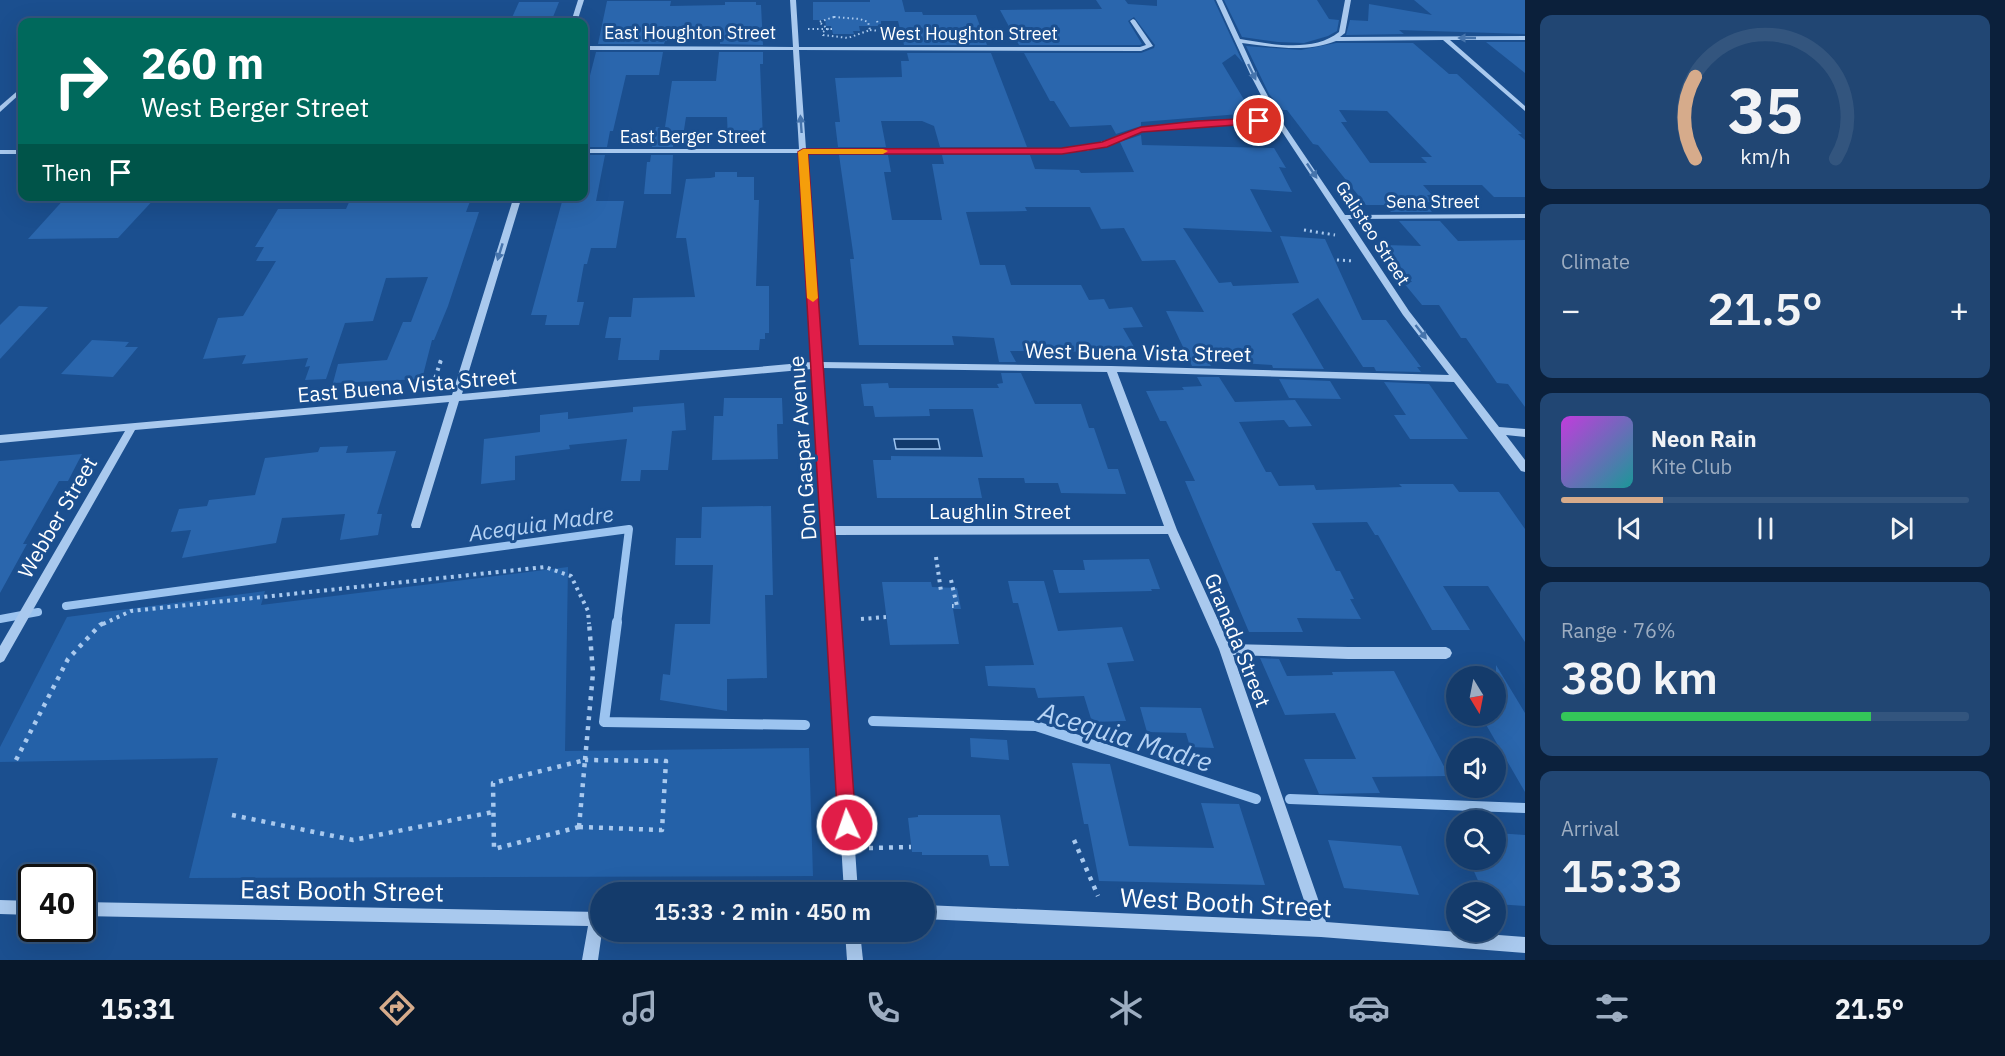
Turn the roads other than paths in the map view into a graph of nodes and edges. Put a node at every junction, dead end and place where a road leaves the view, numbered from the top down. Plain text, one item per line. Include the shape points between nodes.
1 (581, 0) edge
2 (793, 0) edge
3 (1218, 0) edge
4 (1348, 0) edge
5 (575, 18) edge
6 (1133, 21) dead end
7 (1444, 38) junction
8 (1525, 38) edge
9 (1334, 39) junction
10 (1238, 41) junction
11 (796, 47) junction
12 (588, 48) edge
13 (18, 93) edge
14 (1525, 109) edge
15 (0, 110) edge
16 (1279, 122) junction
17 (588, 151) edge
18 (0, 152) edge
19 (18, 152) edge
20 (803, 152) junction
21 (516, 201) edge
22 (1525, 216) edge
23 (1342, 217) junction
24 (817, 365) junction
25 (1111, 369) junction
26 (1457, 379) junction
27 (454, 398) junction
28 (131, 429) junction
29 (1497, 431) junction
30 (1525, 433) edge
31 (0, 439) edge
32 (1525, 468) edge
33 (416, 525) dead end
34 (1171, 530) junction
35 (828, 531) junction
36 (1225, 649) junction
37 (1446, 653) dead end
38 (0, 657) edge
39 (850, 882) edge
40 (0, 907) edge
41 (18, 908) edge
42 (96, 909) edge
43 (935, 912) edge
44 (590, 920) edge
45 (1321, 929) junction
46 (594, 942) edge
47 (854, 942) edge
48 (1525, 945) edge
49 (590, 960) edge
50 (855, 960) edge

1 - 5 street
2 - 11 street, Don Gaspar Avenue
3 - 10 street, Galisteo Street
4 - 9 street via 1342,33
6 - 11 street, West Houghton Street via 1150,46
8 -> 7 street
7 - 9 street
7 - 14 street
9 - 10 street via 1289,47
10 -> 16 street, Galisteo Street
11 - 12 street, East Houghton Street
20 -> 11 street, Don Gaspar Avenue
13 - 15 street
16 - 20 street, East Berger Street via 1159,127 1090,148 1062,151
16 -> 23 street, Galisteo Street
17 - 20 street, East Berger Street
18 - 19 street
20 - 24 street, Don Gaspar Avenue
21 -> 27 street
22 - 23 street, Sena Street
23 -> 26 street, Galisteo Street via 1406,313
24 - 25 street, West Buena Vista Street
24 - 27 street, East Buena Vista Street
24 - 35 street, Don Gaspar Avenue
25 - 26 street, West Buena Vista Street
25 - 34 street, Granada Street
26 - 29 street, Galisteo Street
27 - 28 street, East Buena Vista Street
27 - 33 street
28 - 31 street, East Buena Vista Street
28 - 38 street, Webber Street
29 - 30 street
29 - 32 street, Galisteo Street
34 - 35 street, Laughlin Street
34 - 36 street, Granada Street
35 - 39 street, Don Gaspar Avenue
36 - 37 street
36 - 45 street, Granada Street
40 - 41 street
42 - 44 street, East Booth Street
43 - 45 street, West Booth Street
45 - 48 street, West Booth Street
46 - 49 street
47 - 50 street

